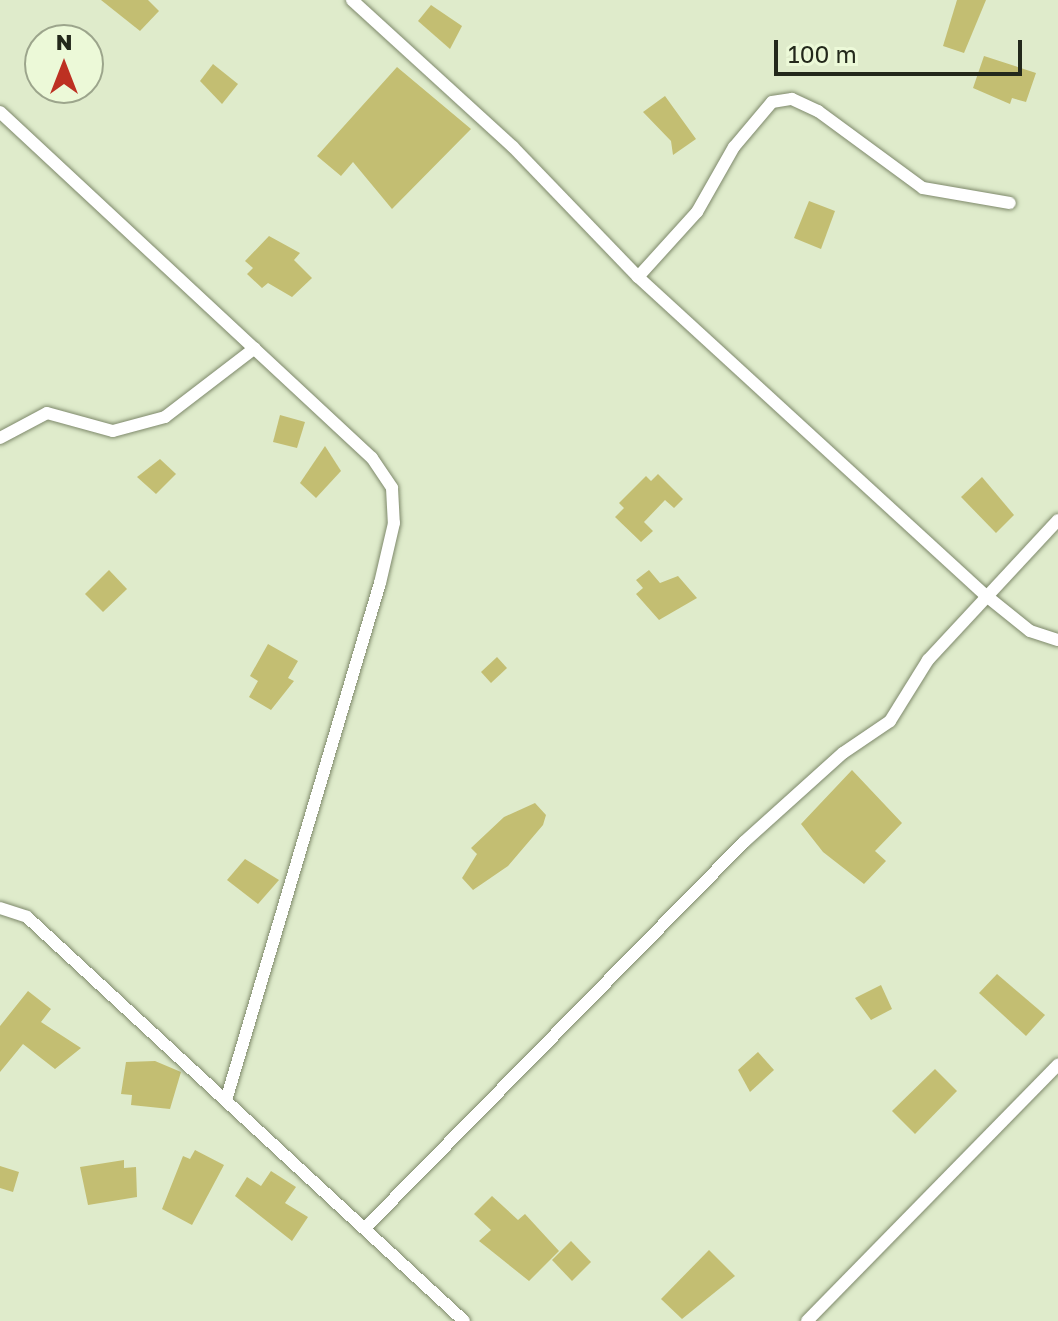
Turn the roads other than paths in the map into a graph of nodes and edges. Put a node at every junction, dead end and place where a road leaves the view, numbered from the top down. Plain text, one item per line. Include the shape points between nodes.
1 (352, 0) edge
2 (0, 112) edge
3 (1010, 203) dead end
4 (638, 277) junction
5 (255, 348) junction
6 (0, 438) edge
7 (1058, 520) edge
8 (984, 594) junction
9 (1058, 640) edge
10 (0, 908) edge
11 (1058, 1065) edge
12 (227, 1097) junction
13 (368, 1225) junction
14 (464, 1321) edge
15 (807, 1321) edge

1 - 4 street via 513,147
2 - 5 street
3 - 4 street via 923,188 818,111 792,99 772,102 734,147 697,212
4 - 8 street
5 - 6 street via 165,417 113,431 47,413
5 - 12 street via 385,474 394,523
7 - 8 street
8 - 9 street via 1030,631
8 - 13 street via 928,660 890,721 843,753 744,842
10 - 12 street via 27,917
11 - 15 street
12 - 13 street
13 - 14 street

